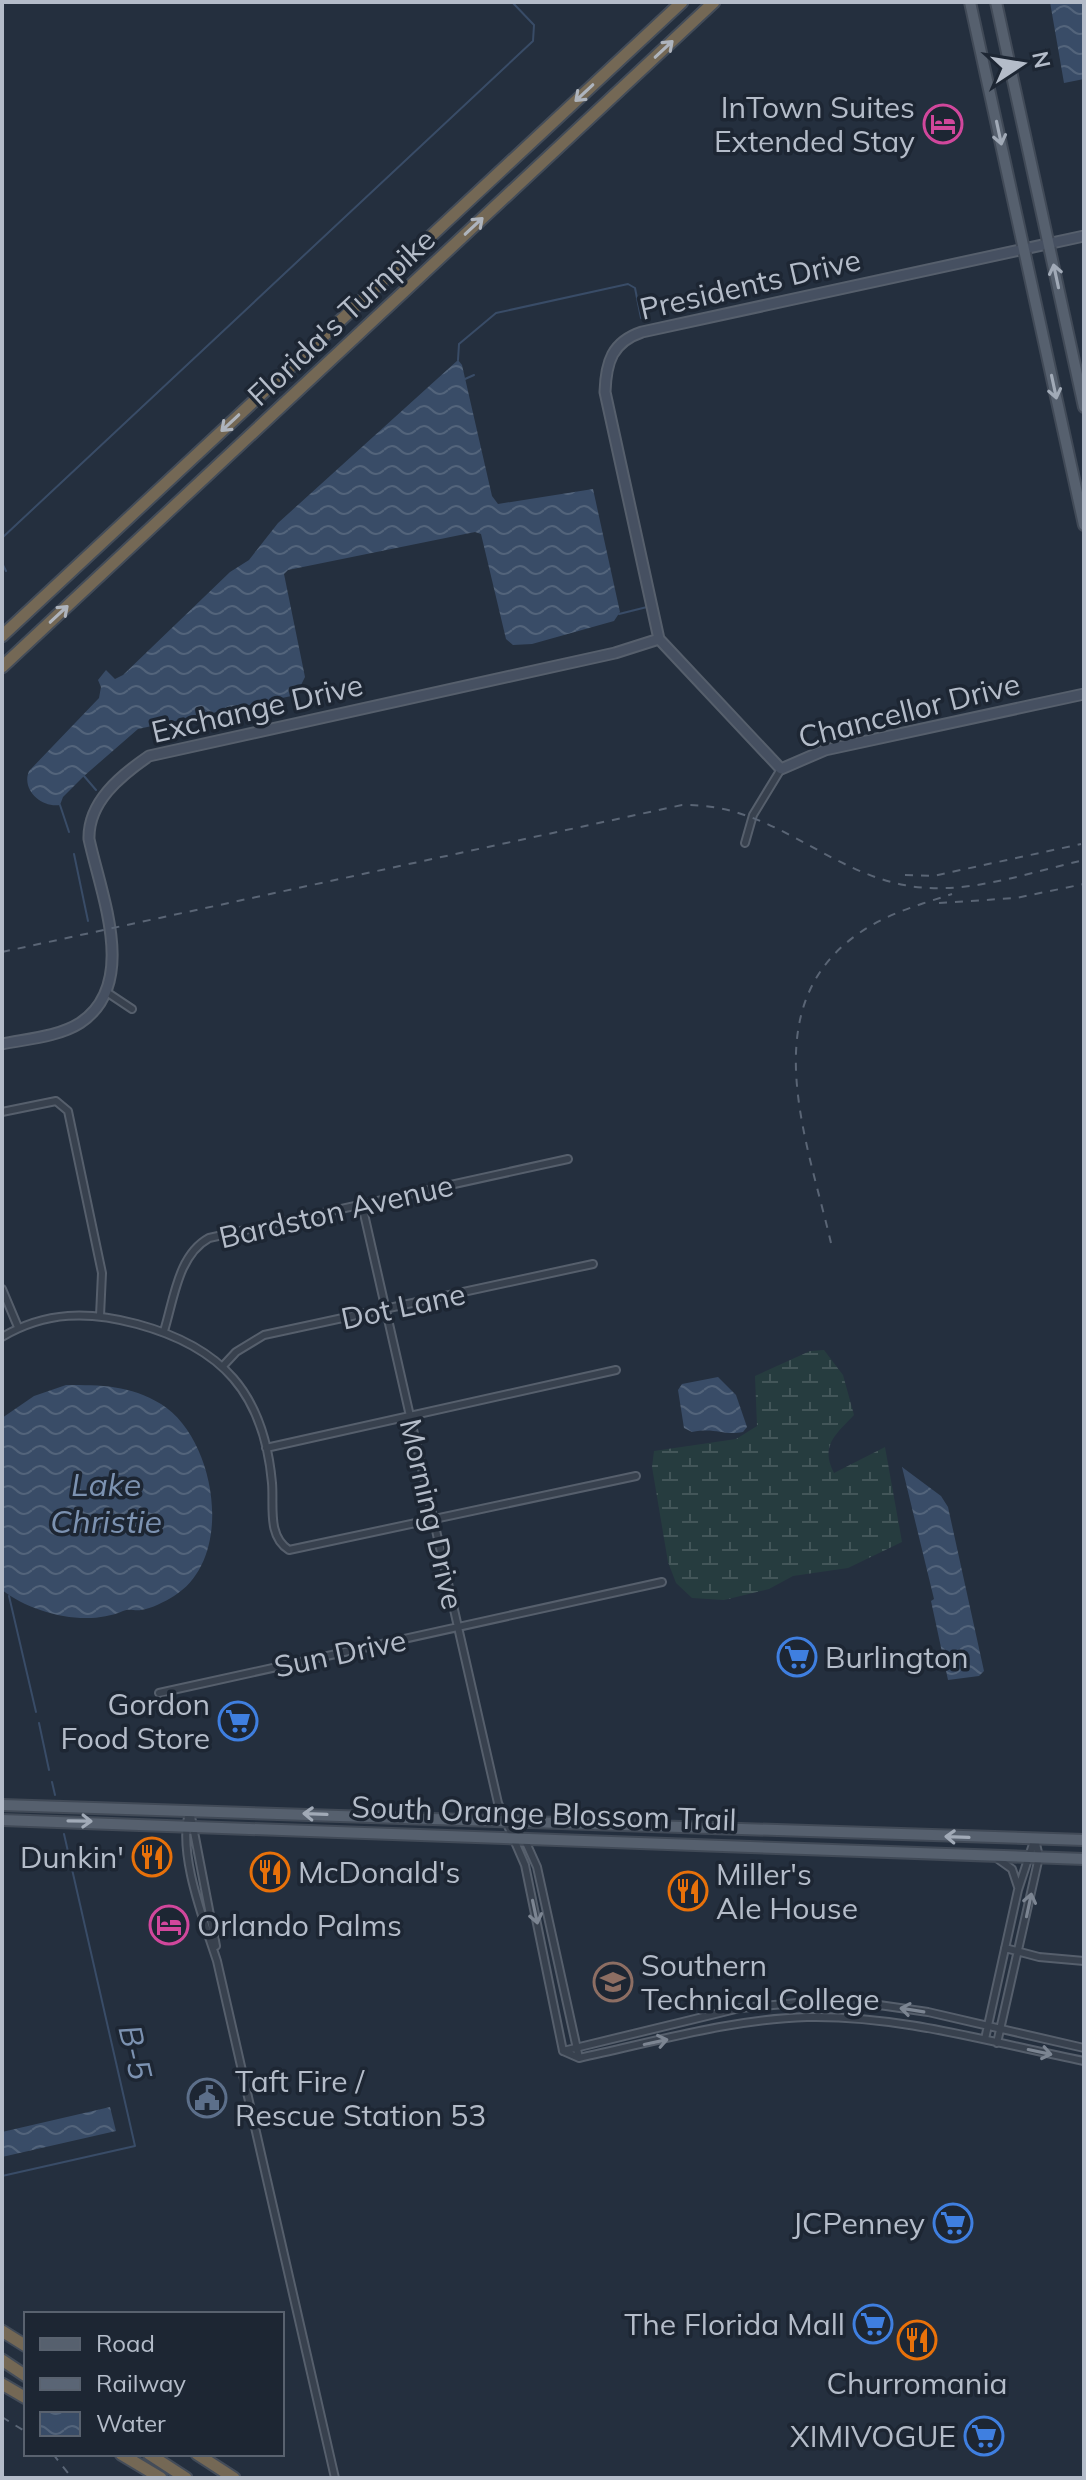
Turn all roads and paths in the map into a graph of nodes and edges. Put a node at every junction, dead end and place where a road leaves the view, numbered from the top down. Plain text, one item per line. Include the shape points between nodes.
1 (682, 2) edge
2 (714, 2) edge
3 (970, 2) edge
4 (996, 2) edge
5 (1084, 236) edge
6 (1049, 243) junction
7 (1024, 248) junction
8 (1084, 407) edge
9 (1084, 525) edge
10 (2, 636) edge
11 (659, 639) junction
12 (2, 667) edge
13 (1084, 694) edge
14 (781, 769) junction
15 (745, 843) dead end
16 (108, 993) junction
17 (132, 1009) dead end
18 (2, 1044) edge
19 (2, 1112) edge
20 (568, 1159) dead end
21 (362, 1205) junction
22 (593, 1264) dead end
23 (2, 1289) edge
24 (385, 1310) junction
25 (100, 1316) junction
26 (18, 1327) junction
27 (164, 1331) junction
28 (2, 1337) edge
29 (223, 1366) junction
30 (616, 1370) dead end
31 (410, 1415) junction
32 (266, 1448) junction
33 (636, 1476) dead end
34 (434, 1522) junction
35 (662, 1582) dead end
36 (457, 1627) junction
37 (159, 1693) dead end
38 (2, 1805) edge
39 (190, 1810) junction
40 (2, 1820) edge
41 (505, 1823) junction
42 (189, 1825) junction
43 (519, 1838) junction
44 (1035, 1839) junction
45 (1084, 1840) edge
46 (991, 1855) junction
47 (1033, 1857) junction
48 (1084, 1859) edge
49 (204, 1877) junction
50 (194, 1880) junction
51 (1018, 1890) junction
52 (554, 1945) junction
53 (542, 1946) junction
54 (1005, 1948) junction
55 (1018, 1953) junction
56 (217, 1961) junction
57 (1084, 1961) edge
58 (988, 2026) junction
59 (1000, 2029) junction
60 (985, 2039) junction
61 (997, 2043) junction
62 (577, 2045) junction
63 (1084, 2048) edge
64 (563, 2051) junction
65 (579, 2058) junction
66 (1084, 2061) edge
67 (2, 2331) edge
68 (24, 2345) edge
69 (2, 2360) edge
70 (24, 2375) edge
71 (2, 2384) edge
72 (24, 2397) edge
73 (124, 2456) edge
74 (152, 2456) edge
75 (200, 2456) edge
76 (161, 2478) edge
77 (186, 2478) edge
78 (234, 2478) edge
79 (335, 2478) edge

1 -> 10 highway, Florida's Turnpike
12 -> 2 highway, Florida's Turnpike
3 -> 7 main road
4 - 6 main road
5 - 6 street, Presidents Drive
6 - 7 street, Presidents Drive
8 -> 6 main road
7 -> 9 main road
7 - 11 street, Presidents Drive via 642,332 612,352 605,392
11 - 14 street
11 - 16 street, Exchange Drive via 149,756 102,797 88,823 113,951
13 - 14 street, Chancellor Drive via 825,750
14 - 15 street, Chancellor Drive via 753,815
16 - 17 street
16 - 18 street via 79,1024
19 - 25 street via 56,1101 68,1111 102,1273
20 - 21 street, Bardston Avenue
21 - 24 street, Morning Drive
21 - 27 street, Bardston Avenue via 196,1245 186,1260
22 - 24 street, Dot Lane
23 - 26 street
24 - 29 street, Dot Lane via 264,1335
24 - 31 street, Morning Drive
25 - 26 street via 54,1316
25 - 27 street
26 - 28 street
27 - 29 street via 206,1351
29 - 32 street via 249,1399
30 - 31 street
31 - 32 street
31 - 34 street, Morning Drive
32 - 34 street via 274,1535 289,1550
33 - 34 street
34 - 36 street, Morning Drive
35 - 36 street, Sun Drive
36 - 37 street, Sun Drive
36 - 41 street, Morning Drive
38 - 39 main road, South Orange Blossom Trail
41 -> 39 main road, South Orange Blossom Trail
39 - 42 street
40 -> 42 main road, South Orange Blossom Trail
41 - 43 street, Morning Drive
44 -> 41 main road, South Orange Blossom Trail
42 - 43 main road, South Orange Blossom Trail
42 - 49 street
42 - 50 street
43 - 46 main road, South Orange Blossom Trail
43 - 52 street via 537,1867
43 -> 53 street
44 - 45 main road, South Orange Blossom Trail
44 - 47 street
46 - 47 main road, South Orange Blossom Trail
46 - 51 street via 1012,1869
47 - 48 main road, South Orange Blossom Trail
47 - 51 street
55 -> 47 street
49 - 50 street
49 - 56 street
50 - 56 street
51 - 54 street
52 - 53 street
52 - 62 street
53 - 64 street
54 - 55 street
54 - 58 street
55 - 57 street
55 - 59 street
56 - 79 street
58 - 59 street
58 - 60 street
58 -> 62 street via 865,2003 769,2004
59 - 61 street
59 - 63 street
60 - 61 street
65 -> 60 street via 741,2024 807,2017 870,2019
61 -> 66 street
62 - 64 street
62 - 65 street
64 - 65 street
67 - 68 highway
69 - 70 highway
71 - 72 highway
73 - 76 highway
74 - 77 highway
75 - 78 highway

